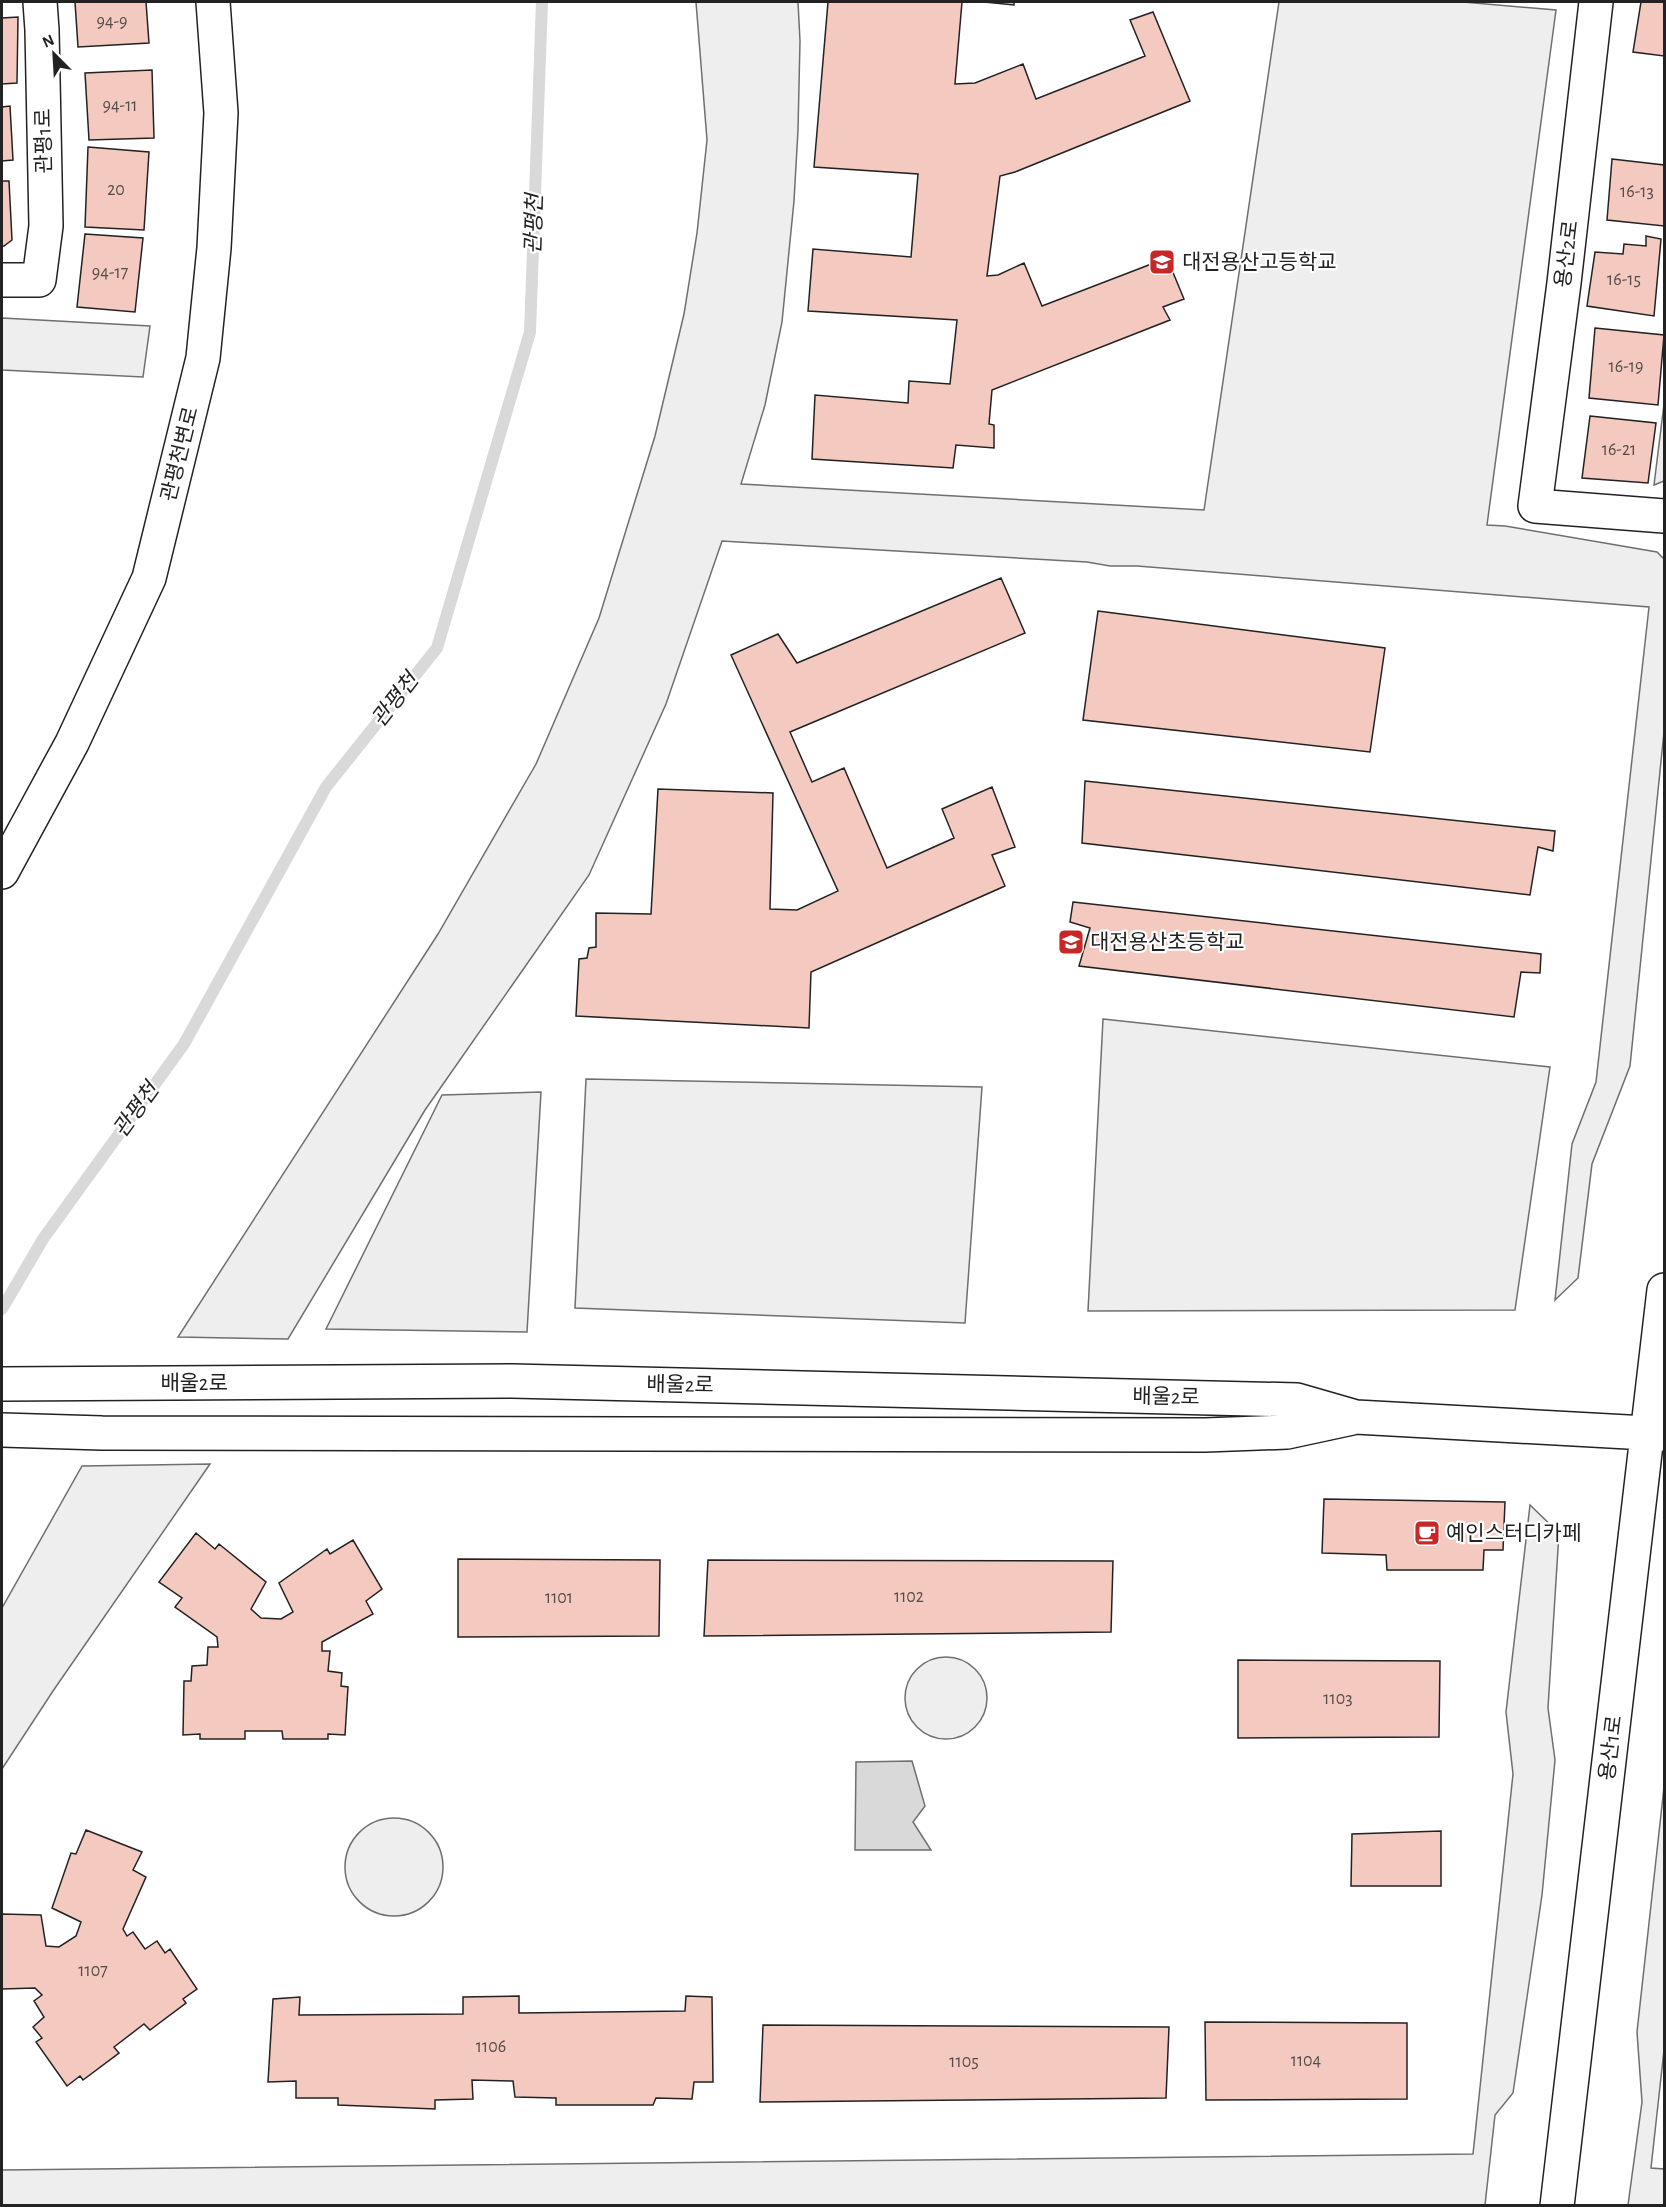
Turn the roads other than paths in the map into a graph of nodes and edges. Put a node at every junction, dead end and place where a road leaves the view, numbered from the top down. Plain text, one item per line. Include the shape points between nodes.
1 (40, 2) edge
2 (213, 2) edge
3 (1596, 2) edge
4 (2, 280) edge
5 (1665, 516) edge
6 (2, 872) edge
7 (1665, 1290) edge
8 (2, 1384) edge
9 (1356, 1417) junction
10 (2, 1430) edge
11 (1657, 1434) edge
12 (1557, 2205) edge

1 - 4 main road, 관평1로 via 46,226 39,280
2 - 6 main road, 관평천변로 via 221,113 203,357 149,578 72,744
3 - 5 main road, 용산2로 via 1535,506
7 - 11 main road, 용산1로
8 - 9 main road, 배울2로 via 512,1381 1297,1400
9 - 10 main road, 배울2로 via 1287,1432 1205,1435
9 - 11 main road, 배울2로
11 - 12 main road, 용산1로

